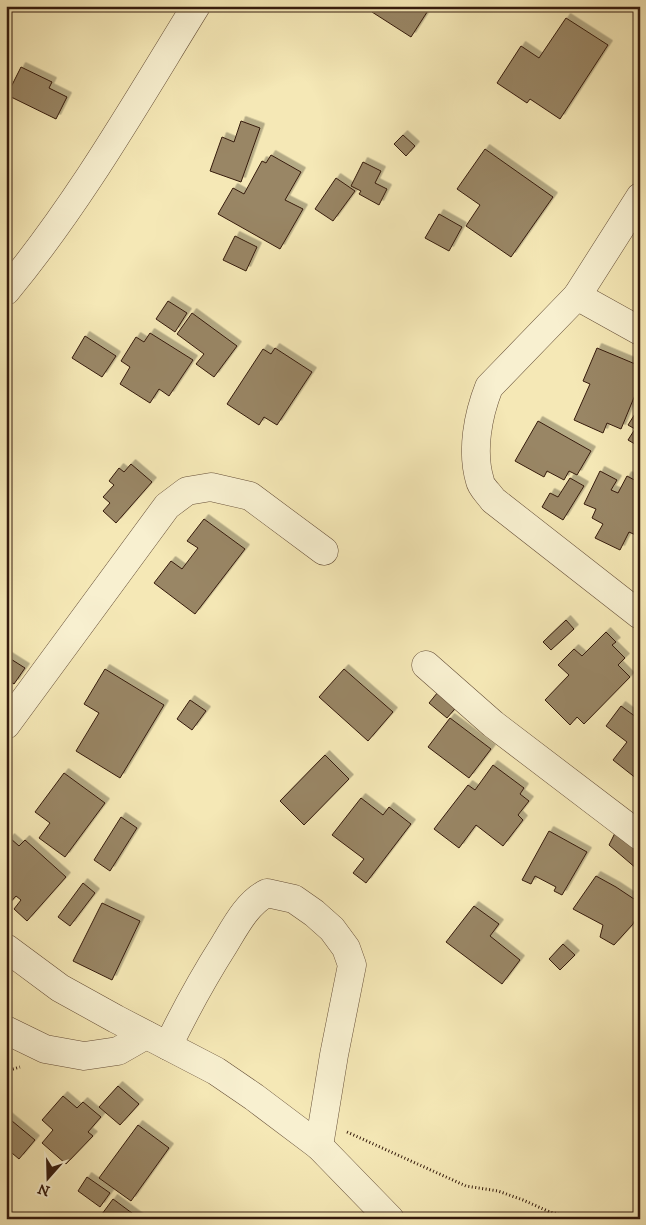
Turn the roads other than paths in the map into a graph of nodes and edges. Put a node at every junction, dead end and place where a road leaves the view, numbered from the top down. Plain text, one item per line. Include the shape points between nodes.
1 (196, 6) edge
2 (640, 197) edge
3 (6, 291) edge
4 (577, 296) junction
5 (640, 331) edge
6 (324, 550) dead end
7 (640, 615) edge
8 (426, 665) dead end
9 (6, 725) edge
10 (640, 836) edge
11 (6, 948) edge
12 (6, 1030) edge
13 (157, 1040) junction
14 (321, 1134) junction
15 (390, 1219) edge

1 - 3 street via 87,182
2 - 4 street
4 - 5 street
4 - 7 street via 489,387 482,405 476,447 480,482 493,500
6 - 9 street via 250,496 211,487 187,491 167,506
8 - 10 street via 493,724
11 - 13 street via 60,988
12 - 13 street via 45,1049 84,1056
13 - 14 street
13 - 14 street via 186,1009 238,922 258,898 267,893 294,899 332,929 346,948 352,965
14 - 15 street

